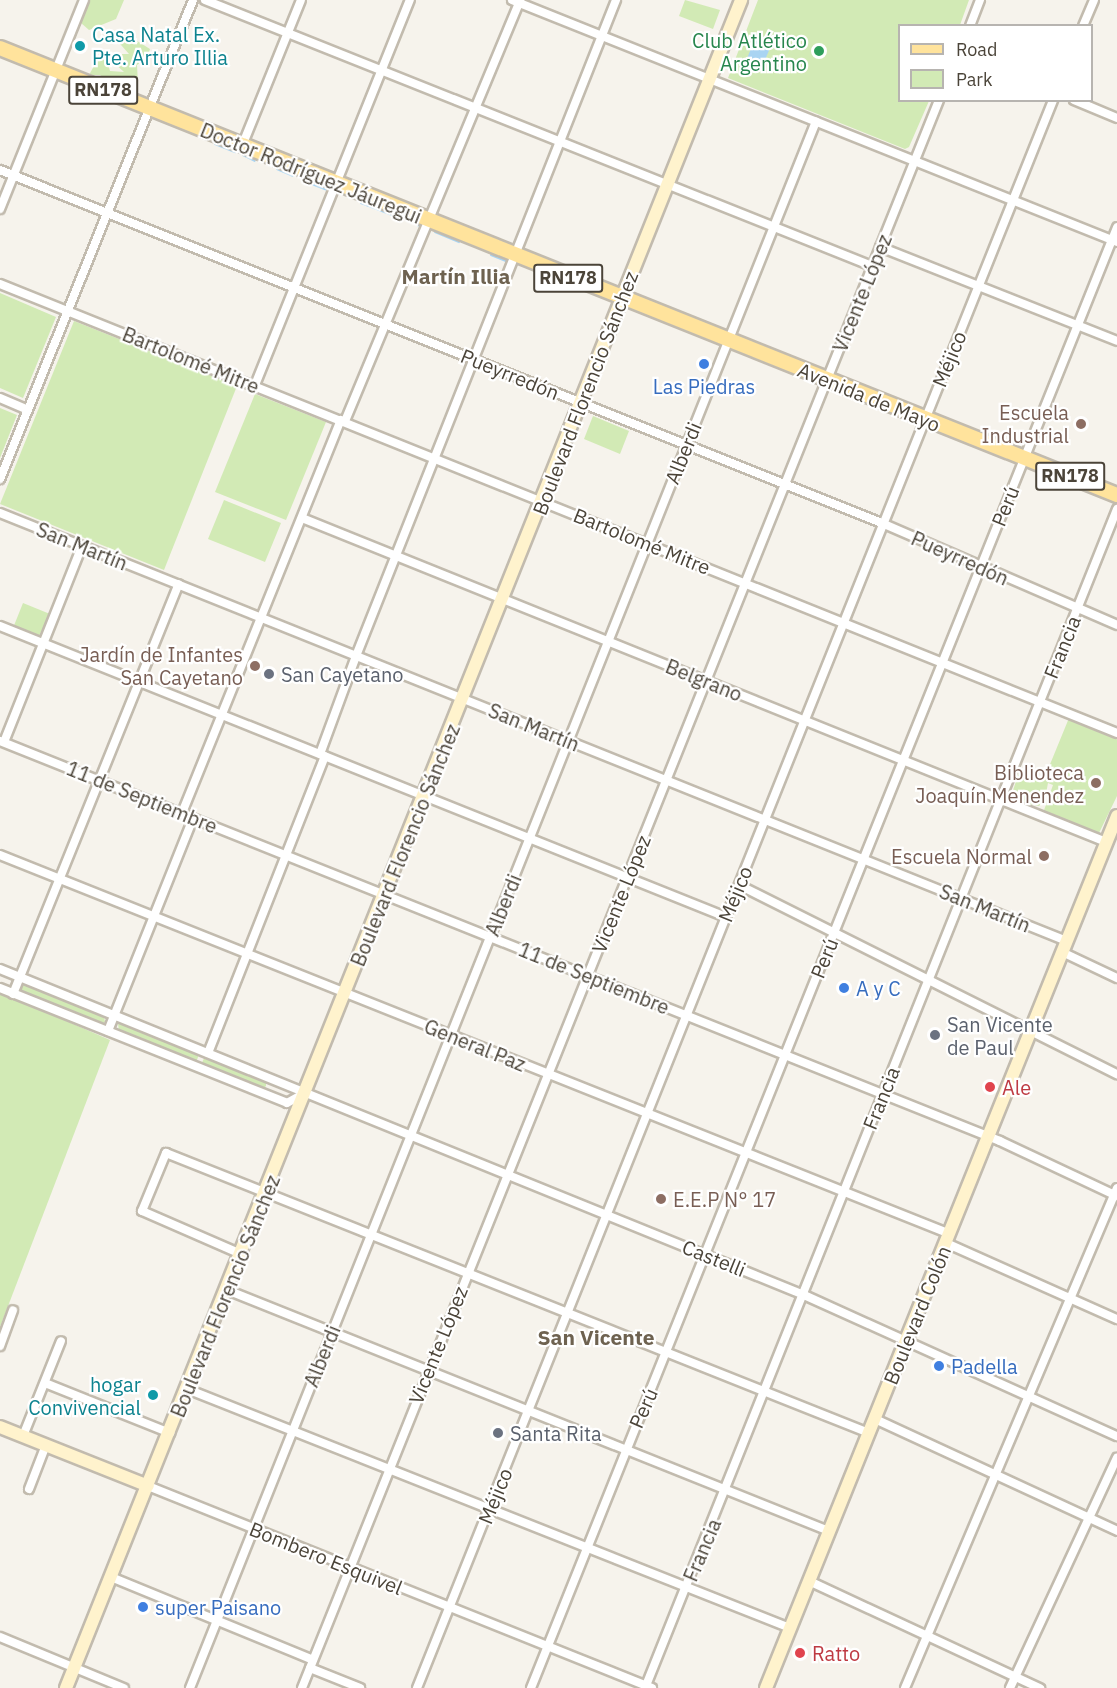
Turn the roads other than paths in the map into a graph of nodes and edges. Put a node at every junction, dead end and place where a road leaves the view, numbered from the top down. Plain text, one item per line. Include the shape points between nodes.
1 (84, 0) edge
2 (193, 0) edge
3 (205, 0) edge
4 (301, 0) edge
5 (410, 0) edge
6 (616, 0) edge
7 (741, 0) edge
8 (980, 0) edge
9 (1094, 0) edge
10 (517, 1) edge
11 (970, 24) edge
12 (1084, 24) edge
13 (288, 33) junction
14 (602, 36) junction
15 (0, 48) edge
16 (381, 70) junction
17 (56, 71) junction
18 (710, 80) junction
19 (938, 102) edge
20 (1052, 102) edge
21 (1079, 102) edge
22 (149, 108) junction
23 (475, 108) junction
24 (1117, 118) edge
25 (816, 121) junction
26 (559, 142) junction
27 (242, 146) junction
28 (914, 161) junction
29 (0, 170) edge
30 (14, 175) junction
31 (336, 184) junction
32 (667, 185) junction
33 (1014, 201) junction
34 (0, 209) edge
35 (108, 213) junction
36 (430, 221) junction
37 (773, 227) junction
38 (1117, 227) edge
39 (1114, 241) edge
40 (880, 247) junction
41 (514, 256) junction
42 (872, 266) junction
43 (0, 284) edge
44 (978, 286) junction
45 (294, 289) junction
46 (621, 299) junction
47 (68, 311) junction
48 (386, 324) junction
49 (1078, 326) junction
50 (728, 341) junction
51 (1117, 341) edge
52 (473, 359) junction
53 (827, 380) junction
54 (255, 385) junction
55 (0, 398) edge
56 (581, 403) junction
57 (28, 410) junction
58 (925, 419) junction
59 (343, 421) junction
60 (686, 445) junction
61 (435, 457) junction
62 (1024, 458) junction
63 (0, 479) edge
64 (786, 484) junction
65 (1117, 495) edge
66 (543, 501) junction
67 (1117, 509) edge
68 (0, 513) edge
69 (302, 518) junction
70 (884, 524) junction
71 (647, 543) junction
72 (82, 546) junction
73 (396, 556) junction
74 (980, 568) junction
75 (746, 583) junction
76 (179, 584) junction
77 (503, 599) junction
78 (1078, 608) junction
79 (261, 618) junction
80 (844, 623) junction
81 (1117, 625) edge
82 (0, 626) edge
83 (608, 641) junction
84 (43, 643) junction
85 (356, 656) junction
86 (942, 662) junction
87 (138, 681) junction
88 (706, 681) junction
89 (464, 699) junction
90 (1041, 702) junction
91 (222, 714) junction
92 (805, 722) junction
93 (1117, 733) edge
94 (2, 741) edge
95 (569, 741) junction
96 (323, 755) junction
97 (902, 761) junction
98 (668, 779) junction
99 (98, 780) junction
100 (424, 797) junction
101 (1001, 800) junction
102 (182, 813) junction
103 (1117, 816) edge
104 (193, 818) junction
105 (766, 819) junction
106 (1111, 837) edge
107 (530, 838) junction
108 (0, 855) edge
109 (286, 855) junction
110 (863, 858) junction
111 (628, 877) junction
112 (59, 878) junction
113 (739, 885) junction
114 (386, 894) junction
115 (962, 898) junction
116 (152, 916) junction
117 (726, 917) junction
118 (835, 931) junction
119 (490, 936) junction
120 (1065, 946) junction
121 (246, 954) junction
122 (0, 969) edge
123 (588, 975) junction
124 (20, 977) junction
125 (930, 978) junction
126 (1117, 978) edge
127 (0, 988) edge
128 (13, 993) junction
129 (345, 994) junction
130 (686, 1015) junction
131 (114, 1016) junction
132 (108, 1031) junction
133 (1032, 1031) junction
134 (451, 1035) junction
135 (206, 1053) junction
136 (785, 1056) junction
137 (197, 1067) junction
138 (549, 1074) junction
139 (1117, 1074) edge
140 (306, 1092) junction
141 (883, 1094) junction
142 (648, 1114) junction
143 (410, 1136) junction
144 (989, 1137) junction
145 (746, 1153) junction
146 (508, 1175) junction
147 (267, 1191) junction
148 (843, 1192) junction
149 (1116, 1193) edge
150 (608, 1215) junction
151 (372, 1233) junction
152 (948, 1239) junction
153 (242, 1254) junction
154 (706, 1254) junction
155 (467, 1271) junction
156 (227, 1290) junction
157 (804, 1295) junction
158 (1070, 1298) junction
159 (13, 1310) dead end
160 (569, 1312) junction
161 (1117, 1319) edge
162 (331, 1334) junction
163 (907, 1339) junction
164 (62, 1341) dead end
165 (0, 1346) edge
166 (668, 1353) junction
167 (427, 1372) junction
168 (45, 1383) junction
169 (187, 1389) junction
170 (766, 1391) junction
171 (1029, 1394) junction
172 (528, 1412) junction
173 (875, 1419) junction
174 (0, 1427) edge
175 (292, 1431) junction
176 (170, 1433) junction
177 (869, 1433) junction
178 (23, 1436) junction
179 (1117, 1436) edge
180 (46, 1445) junction
181 (624, 1449) junction
182 (1117, 1458) edge
183 (389, 1469) junction
184 (996, 1474) junction
185 (148, 1486) junction
186 (29, 1490) dead end
187 (726, 1491) junction
188 (490, 1509) junction
189 (1089, 1518) junction
190 (255, 1529) junction
191 (829, 1531) junction
192 (1117, 1531) edge
193 (586, 1549) junction
194 (351, 1568) junction
195 (111, 1577) junction
196 (809, 1581) junction
197 (686, 1587) junction
198 (450, 1609) junction
199 (216, 1621) junction
200 (790, 1628) junction
201 (928, 1635) junction
202 (0, 1637) edge
203 (547, 1647) junction
204 (311, 1664) junction
205 (75, 1667) junction
206 (1015, 1676) junction
207 (648, 1687) edge
208 (66, 1688) edge
209 (124, 1688) edge
210 (190, 1688) edge
211 (302, 1688) edge
212 (360, 1688) edge
213 (417, 1688) edge
214 (531, 1688) edge
215 (766, 1688) edge
216 (905, 1688) edge
217 (1010, 1688) edge
218 (1040, 1688) edge

1 - 17 street
2 - 22 street
3 - 13 street
4 - 13 street
5 - 16 street
6 - 14 street
7 - 18 main road, Boulevard Florencio Sánchez
8 - 11 street
9 - 12 street
10 - 14 street
10 - 23 street
13 - 16 street
13 - 27 street
14 - 18 street
14 - 26 street
15 - 17 main road, Doctor Rodríguez Jáuregui / RN178
16 - 23 street
16 - 31 street
17 - 22 main road, Doctor Rodríguez Jáuregui / RN178
17 - 30 street
18 - 25 street
18 - 32 main road, Boulevard Florencio Sánchez
19 - 28 street, Vicente López
20 - 33 street, Méjico
21 - 24 street
22 - 27 main road, Doctor Rodríguez Jáuregui / RN178
22 - 35 street
23 - 26 street
23 - 36 street
25 - 28 street
25 - 37 street, Alberdi
26 - 32 street
26 - 41 street
27 - 31 main road, Doctor Rodríguez Jáuregui / RN178
28 - 33 street
28 - 40 street, Vicente López
29 - 30 street, Pueyrredón
30 - 34 street
30 - 35 street, Pueyrredón
31 - 36 main road, Doctor Rodríguez Jáuregui / RN178
31 - 45 street
32 - 37 street
32 - 46 main road, Boulevard Florencio Sánchez
33 - 39 street
33 - 44 street, Méjico
35 - 45 street, Pueyrredón
35 - 47 street
36 - 41 main road, Doctor Rodríguez Jáuregui / RN178
36 - 48 street
37 - 42 street
37 - 50 street, Alberdi
38 - 39 street, Perú
39 - 49 street, Perú
40 - 42 street, Vicente López
40 - 44 street
41 - 46 main road, Doctor Rodríguez Jáuregui / RN178
41 - 52 street
42 - 53 street, Vicente López
43 - 47 street, Bartolomé Mitre
44 - 49 street
44 - 58 street, Méjico
45 - 48 street, Pueyrredón
45 - 54 street
46 - 50 main road, Avenida de Mayo / RN178
46 - 56 main road, Boulevard Florencio Sánchez
47 - 54 street, Bartolomé Mitre
47 - 57 street
48 - 52 street, Pueyrredón
48 - 59 street
49 - 51 street
49 - 62 street, Perú
50 - 53 main road, Avenida de Mayo / RN178
50 - 60 street, Alberdi
52 - 56 street, Pueyrredón
52 - 61 street
53 - 58 main road, Avenida de Mayo / RN178
53 - 64 street, Vicente López
54 - 59 street, Bartolomé Mitre
55 - 57 street
56 - 60 street, Pueyrredón
56 - 66 main road, Boulevard Florencio Sánchez
57 - 63 street
58 - 62 main road, Avenida de Mayo / RN178
58 - 70 street, Méjico
59 - 61 street, Bartolomé Mitre
59 - 69 street
60 - 64 street, Pueyrredón
60 - 71 street, Alberdi
61 - 66 street, Bartolomé Mitre
61 - 73 street
62 - 65 main road, Avenida de Mayo / RN178
62 - 74 street, Perú
64 - 70 street, Pueyrredón
64 - 75 street, Vicente López
66 - 71 street, Bartolomé Mitre
66 - 77 main road, Boulevard Florencio Sánchez
67 - 78 street, Francia
68 - 72 street, San Martín
69 - 73 street, Belgrano
69 - 79 street
70 - 74 street, Pueyrredón via 975,562
70 - 80 street, Méjico
71 - 75 street, Bartolomé Mitre
71 - 83 street, Alberdi
72 - 76 street, San Martín
72 - 84 street
73 - 77 street, Belgrano
73 - 85 street
74 - 78 street, Pueyrredón
74 - 86 street, Perú
75 - 80 street, Bartolomé Mitre
75 - 88 street, Vicente López
76 - 79 street, San Martín
76 - 87 street
77 - 83 street, Belgrano
77 - 89 main road, Boulevard Florencio Sánchez
78 - 81 street, Pueyrredón
78 - 90 street, Francia
79 - 85 street, San Martín
79 - 91 street
80 - 86 street, Bartolomé Mitre
80 - 92 street, Méjico
82 - 84 street
83 - 88 street, Belgrano
83 - 95 street, Alberdi
84 - 87 street
84 - 94 street
85 - 89 street, San Martín
85 - 96 street
86 - 90 street, Bartolomé Mitre
86 - 97 street, Perú
87 - 91 street
87 - 99 street
88 - 92 street, Belgrano
88 - 98 street, Vicente López
89 - 95 street, San Martín
89 - 100 main road, Boulevard Florencio Sánchez
90 - 93 street, Bartolomé Mitre
90 - 101 street, Francia
91 - 96 street
91 - 102 street
92 - 97 street, Belgrano
92 - 105 street, Méjico
94 - 99 street, 11 de Septiembre
95 - 98 street, San Martín
95 - 107 street, Alberdi
96 - 100 street
96 - 109 street
97 - 101 street, Belgrano
97 - 110 street, Perú
98 - 105 street, San Martín
98 - 111 street, Vicente López
99 - 102 street, 11 de Septiembre
99 - 112 street
100 - 107 street
100 - 114 main road, Boulevard Florencio Sánchez
101 - 106 street, Belgrano
101 - 115 street, Francia
102 - 104 street, 11 de Septiembre
103 - 106 main road
104 - 109 street, 11 de Septiembre
104 - 116 street
105 - 110 street, San Martín
105 - 113 street, Méjico
106 - 120 main road, Boulevard Colón
107 - 111 street
107 - 119 street, Alberdi
108 - 112 street, General Paz
109 - 114 street, 11 de Septiembre
109 - 121 street
110 - 115 street, San Martín
110 - 118 street, Perú
111 - 117 street
111 - 123 street, Vicente López
112 - 116 street, General Paz
112 - 124 street
113 - 117 street, Méjico
113 - 118 street
114 - 119 street, 11 de Septiembre
114 - 129 main road, Boulevard Florencio Sánchez
115 - 120 street, San Martín
115 - 125 street, Francia
116 - 121 street, General Paz
116 - 131 street
117 - 130 street, Méjico
118 - 125 street
118 - 136 street, Perú
119 - 123 street, 11 de Septiembre
119 - 134 street, Alberdi
120 - 126 street, San Martín
120 - 133 main road, Boulevard Colón
121 - 129 street, General Paz
121 - 135 street
122 - 124 street, Castelli
123 - 130 street, 11 de Septiembre
123 - 138 street, Vicente López
124 - 128 street
124 - 131 street, Castelli
125 - 133 street
125 - 141 street, Francia
127 - 128 street
128 - 132 street
129 - 134 street, General Paz
129 - 140 main road, Boulevard Florencio Sánchez
130 - 136 street, 11 de Septiembre
130 - 142 street, Méjico
131 - 132 street
131 - 135 street, Castelli
132 - 137 street
133 - 139 street
133 - 144 main road, Boulevard Colón
134 - 138 street, General Paz
134 - 143 street, Alberdi
135 - 137 street
135 - 140 street, Castelli
136 - 141 street, 11 de Septiembre
136 - 145 street, Perú
137 - 140 street via 287,1103
138 - 142 street, General Paz
138 - 146 street, Vicente López
140 - 143 street, Castelli
140 - 147 main road, Boulevard Florencio Sánchez
141 - 144 street, 11 de Septiembre
141 - 148 street, Francia
142 - 145 street, General Paz
142 - 150 street, Méjico
143 - 146 street, Castelli
143 - 151 street, Alberdi
144 - 149 street, 11 de Septiembre
144 - 152 main road, Boulevard Colón
145 - 148 street, General Paz
145 - 154 street, Perú
146 - 150 street, Castelli
146 - 155 street, Vicente López
147 - 151 street
147 - 153 main road, Boulevard Florencio Sánchez
147 - 153 street via 166,1153 142,1211
148 - 152 street, General Paz
148 - 157 street, Francia
149 - 158 street
150 - 154 street, Castelli
150 - 160 street, Méjico
151 - 155 street
151 - 162 street, Alberdi
152 - 158 street, General Paz
152 - 163 main road, Boulevard Colón
153 - 156 main road, Boulevard Florencio Sánchez
154 - 157 street, Castelli
154 - 166 street, Perú
155 - 160 street
155 - 167 street, Vicente López
156 - 162 street
156 - 169 main road, Boulevard Florencio Sánchez
157 - 163 street, Castelli
157 - 170 street, Francia
158 - 161 street, General Paz
158 - 171 street
159 - 165 street
160 - 166 street
160 - 172 street, Méjico
162 - 167 street
162 - 175 street, Alberdi
163 - 171 street, Castelli
163 - 173 main road, Boulevard Colón
164 - 168 street
166 - 170 street
166 - 181 street, Perú
167 - 172 street
167 - 183 street, Vicente López
168 - 176 street
168 - 178 street
169 - 175 street
169 - 176 main road, Boulevard Florencio Sánchez
170 - 177 street
170 - 187 street, Francia
171 - 179 street, Castelli
171 - 184 street
172 - 181 street
172 - 188 street, Méjico
173 - 177 main road, Boulevard Colón
173 - 184 street
174 - 178 main road, Bombero Esquivel
175 - 183 street
175 - 190 street, Alberdi
176 - 185 main road, Boulevard Florencio Sánchez
177 - 191 main road, Boulevard Colón
178 - 180 main road, Bombero Esquivel
180 - 185 main road, Bombero Esquivel
180 - 186 street
181 - 187 street
181 - 193 street, Perú
182 - 189 street
183 - 188 street
183 - 194 street, Vicente López
184 - 189 street
184 - 201 street
185 - 190 street, Bombero Esquivel
185 - 195 main road, Boulevard Florencio Sánchez
187 - 191 street
187 - 197 street, Francia
188 - 193 street
188 - 198 street, Méjico
189 - 192 street
189 - 206 street
190 - 194 street, Bombero Esquivel
190 - 199 street, Alberdi
191 - 196 main road, Boulevard Colón
193 - 197 street
193 - 203 street, Perú
194 - 198 street, Bombero Esquivel
194 - 204 street, Vicente López
195 - 199 street
195 - 205 main road, Boulevard Florencio Sánchez
196 - 200 main road, Boulevard Colón
196 - 201 street
197 - 200 street
197 - 207 street, Francia
198 - 203 street, Bombero Esquivel
198 - 213 street, Méjico
199 - 204 street
199 - 210 street, Alberdi
200 - 215 main road, Boulevard Colón
201 - 206 street
201 - 216 street
202 - 205 street
203 - 207 street, Bombero Esquivel
203 - 214 street, Perú
204 - 211 street, Vicente López
204 - 212 street
205 - 208 main road, Boulevard Florencio Sánchez
205 - 209 street
206 - 217 street
206 - 218 street

